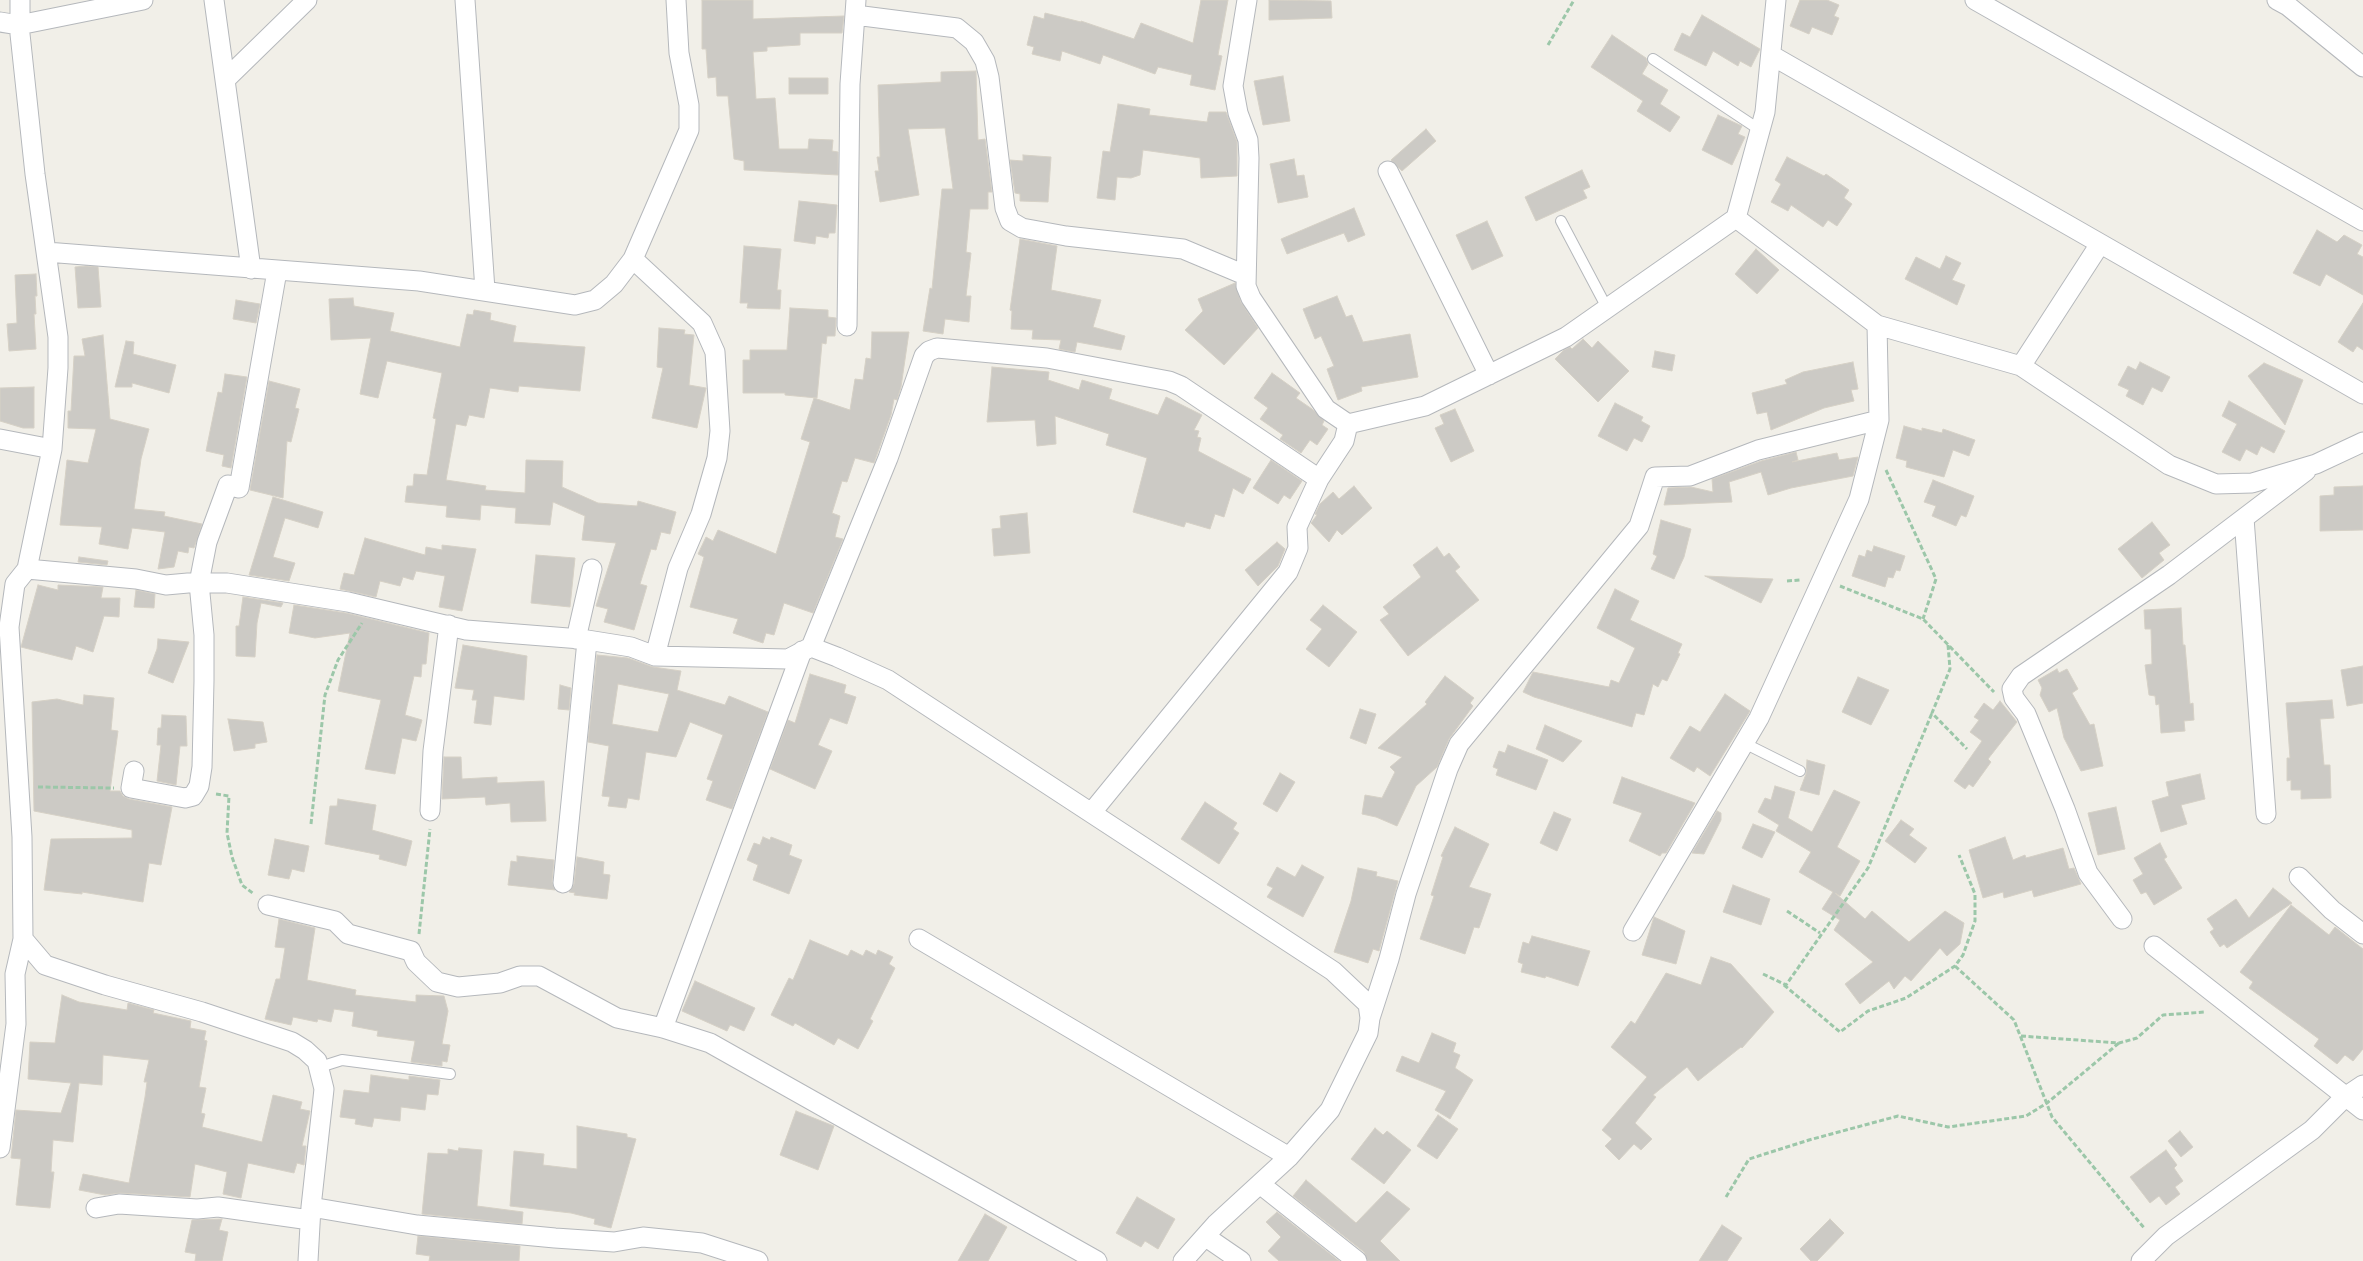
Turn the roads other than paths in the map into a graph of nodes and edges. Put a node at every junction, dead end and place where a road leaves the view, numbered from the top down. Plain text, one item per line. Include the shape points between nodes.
1 (20, 0) edge
2 (143, 0) edge
3 (214, 0) edge
4 (307, 0) edge
5 (465, 0) edge
6 (676, 0) edge
7 (1247, 0) edge
8 (1776, 0) edge
9 (1975, 0) edge
10 (2277, 0) edge
11 (855, 7) edge
12 (0, 22) edge
13 (19, 24) junction
14 (1771, 55) junction
15 (1653, 58) dead end
16 (2363, 67) edge
17 (225, 80) junction
18 (1760, 130) junction
19 (1388, 171) dead end
20 (1736, 218) junction
21 (1562, 221) dead end
22 (2363, 221) edge
23 (2100, 244) junction
24 (46, 252) junction
25 (633, 259) junction
26 (251, 269) junction
27 (277, 271) junction
28 (1245, 275) junction
29 (485, 290) junction
30 (1607, 308) junction
31 (1877, 325) junction
32 (847, 326) dead end
33 (2021, 366) junction
34 (1489, 375) junction
35 (2363, 394) edge
36 (1879, 420) junction
37 (1348, 424) junction
38 (0, 439) edge
39 (2363, 442) edge
40 (52, 449) junction
41 (2316, 464) junction
42 (1319, 480) junction
43 (2244, 518) junction
44 (27, 568) junction
45 (592, 569) dead end
46 (199, 583) junction
47 (449, 625) junction
48 (582, 640) junction
49 (806, 649) junction
50 (654, 656) junction
51 (7, 687) edge
52 (1744, 743) junction
53 (1800, 771) dead end
54 (133, 780) road end
55 (430, 811) road end
56 (1092, 812) junction
57 (2266, 814) dead end
58 (2299, 877) dead end
59 (563, 883) dead end
60 (268, 905) road end
61 (2122, 919) dead end
62 (1633, 930) dead end
63 (2363, 934) edge
64 (23, 939) junction
65 (919, 939) dead end
66 (2154, 946) dead end
67 (46, 965) junction
68 (15, 974) junction
69 (1370, 1018) junction
70 (664, 1028) junction
71 (320, 1067) junction
72 (450, 1074) dead end
73 (2363, 1085) edge
74 (2345, 1097) junction
75 (2363, 1110) edge
76 (0, 1148) edge
77 (1289, 1157) junction
78 (1260, 1184) junction
79 (96, 1208) dead end
80 (311, 1213) junction
81 (1206, 1237) junction
82 (308, 1261) edge
83 (758, 1261) edge
84 (1097, 1261) edge
85 (1183, 1261) edge
86 (1241, 1261) edge
87 (1358, 1261) edge
88 (2141, 1261) edge

1 - 13 street
2 - 13 street
3 - 17 street
4 - 17 street
5 - 29 street
6 - 25 street via 689,130
7 - 28 street via 1233,86 1248,140
8 - 14 street
9 - 22 street
10 - 16 street
11 - 28 street via 957,28 974,42 985,61 989,77 1005,208 1010,221 1022,228 1066,236 1183,249
11 - 32 street via 850,84
12 - 13 street
13 - 24 street
14 - 18 street
14 - 23 street
15 - 18 lane
17 - 26 street
18 - 20 street
19 - 34 street
20 - 30 street
20 - 31 street
21 - 30 lane
23 - 33 street
23 - 35 street
24 - 26 street
24 - 40 street via 58,337
25 - 29 street via 614,284 595,300 575,305
25 - 50 street via 702,323 716,352 720,431 717,458 701,514 678,568
26 - 27 street
27 - 29 street via 419,281
27 - 46 street via 239,488 228,485 207,542
28 - 37 street via 1250,298 1326,409
30 - 34 street via 1566,337
31 - 33 street
31 - 36 street
33 - 41 street via 2169,465 2216,484 2252,483
34 - 37 street via 1425,406
36 - 52 street via 1859,499 1759,718
36 - 69 street via 1758,450 1690,476 1655,477 1639,526 1459,744 1406,894
37 - 42 street via 1344,440
38 - 40 street
39 - 41 street
40 - 44 street
41 - 43 street
42 - 49 street via 1189,391 1169,381 1047,358 937,348 924,356 888,458
42 - 56 street via 1297,528 1298,548 1288,572
43 - 57 street
43 - 61 street via 2169,575 2021,676 2012,689 2014,698 2026,714 2066,809 2088,873
44 - 46 street via 166,585
44 - 51 street via 15,584 9,626
45 - 48 street
46 - 47 street via 227,583
46 - 54 street via 204,635 199,786 193,796 185,798
47 - 48 street via 466,630
47 - 55 street via 433,751
48 - 50 street via 631,648
48 - 59 street
49 - 50 street via 788,659 767,660
49 - 56 street via 837,657 888,680
49 - 70 street
51 - 64 street via 20,787
52 - 53 lane
52 - 62 street
56 - 69 street via 1333,971 1368,1004
58 - 63 street via 2332,910
60 - 70 street via 335,921 348,934 411,951 416,962 437,982 458,987 500,983 520,976 539,976 617,1018
64 - 67 street
64 - 68 street
65 - 77 street
66 - 74 street
67 - 68 street
67 - 71 street via 292,1042 306,1050
68 - 76 street via 16,1024
69 - 77 street via 1368,1033 1330,1110
70 - 84 street via 710,1043
71 - 72 lane via 342,1060
71 - 80 street via 324,1089
73 - 74 street
74 - 75 street
74 - 88 street via 2312,1130 2166,1236
77 - 78 street
78 - 81 street
78 - 87 street
79 - 80 street via 119,1204
80 - 82 street
80 - 83 street via 555,1238 614,1242 643,1237 702,1243
81 - 85 street
81 - 86 street

